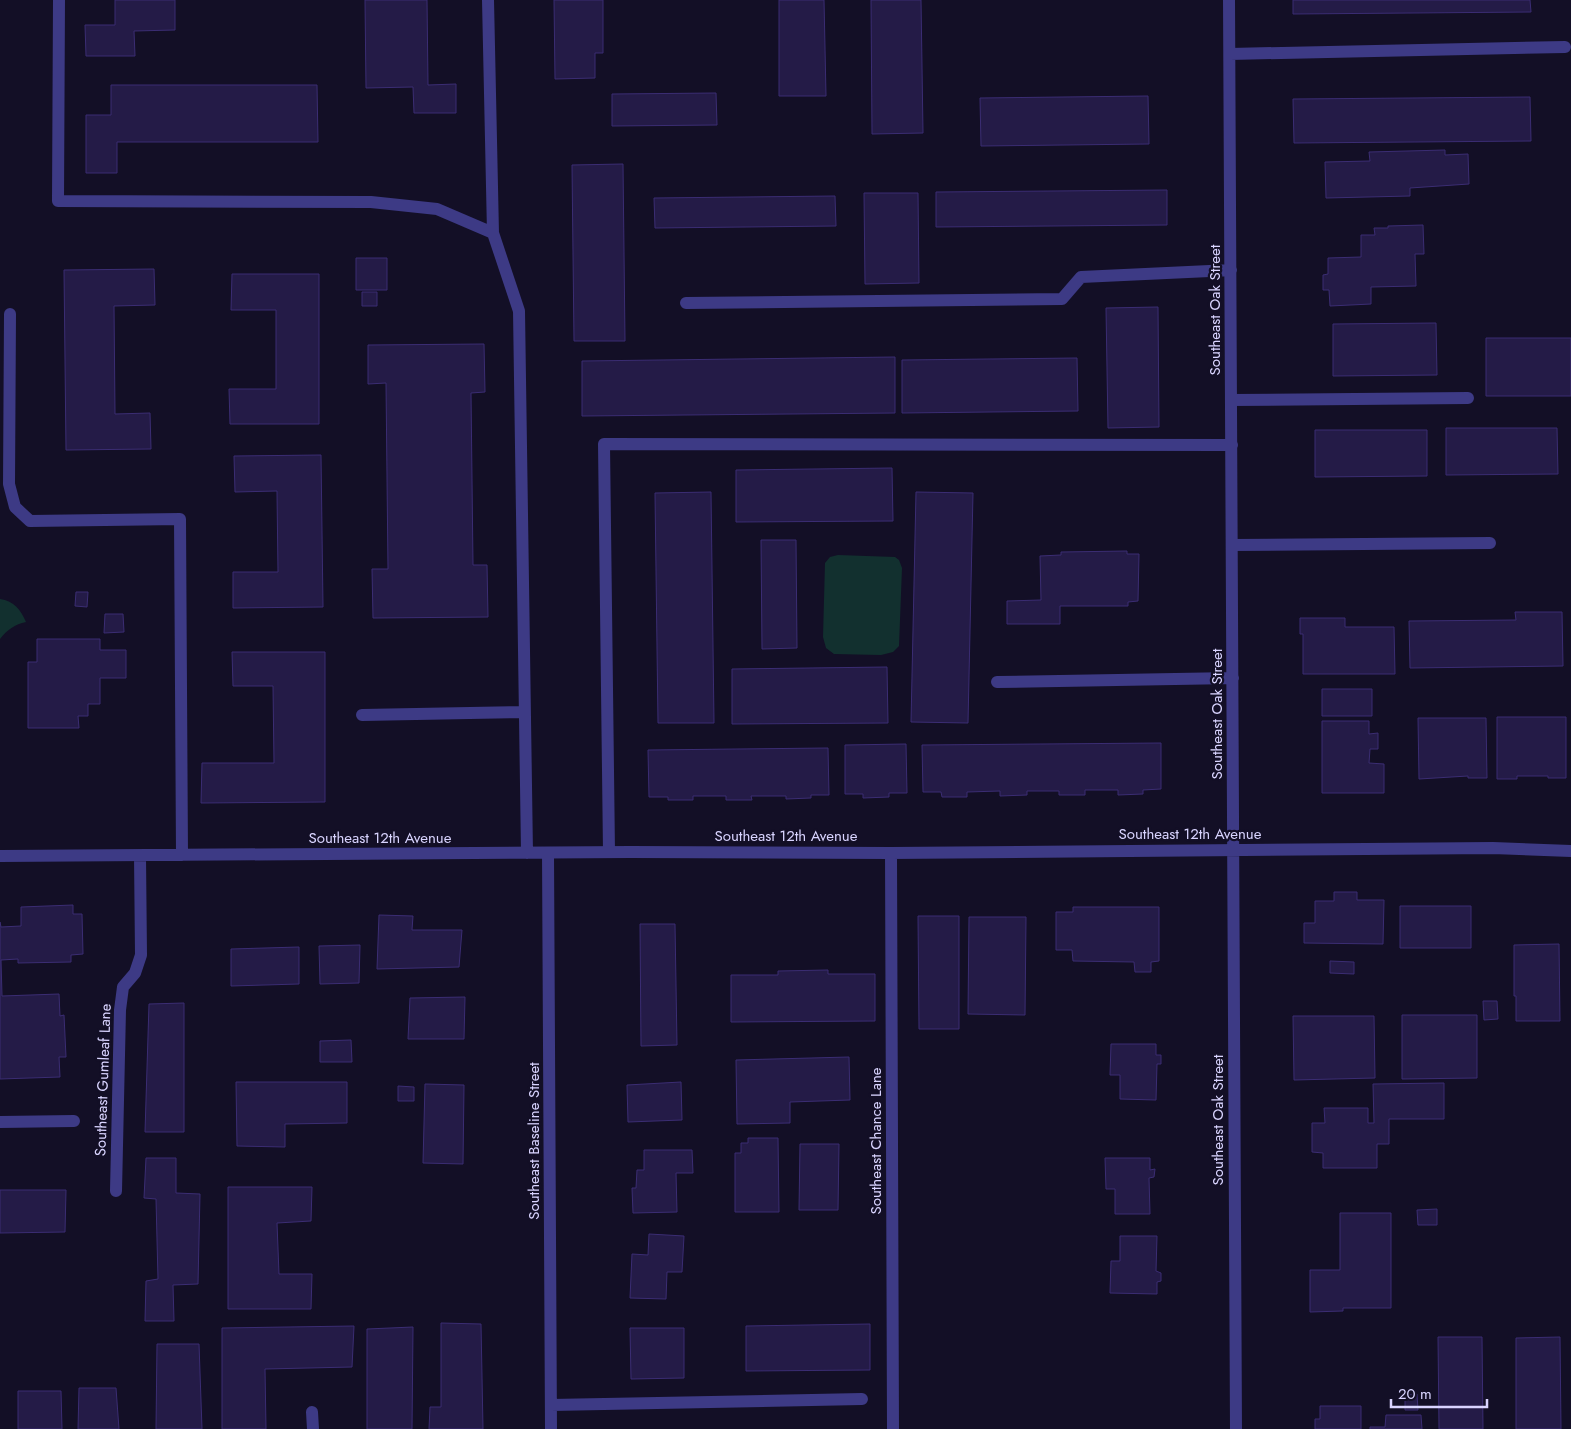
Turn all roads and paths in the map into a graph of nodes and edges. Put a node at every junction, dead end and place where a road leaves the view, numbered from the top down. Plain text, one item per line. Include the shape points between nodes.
1 (59, 0) edge
2 (488, 0) edge
3 (1229, 0) edge
4 (1565, 48) dead end
5 (1230, 54) junction
6 (493, 233) junction
7 (1231, 270) junction
8 (686, 303) dead end
9 (10, 314) dead end
10 (1468, 398) dead end
11 (1232, 400) junction
12 (1232, 445) junction
13 (1490, 543) dead end
14 (1232, 545) junction
15 (1233, 678) junction
16 (997, 682) dead end
17 (524, 712) junction
18 (362, 715) dead end
19 (1571, 850) edge
20 (1233, 851) junction
21 (609, 852) junction
22 (527, 853) junction
23 (548, 853) junction
24 (892, 853) junction
25 (0, 856) edge
26 (140, 856) junction
27 (182, 856) junction
28 (74, 1121) dead end
29 (0, 1122) edge
30 (116, 1191) dead end
31 (862, 1399) dead end
32 (551, 1405) junction
33 (312, 1412) dead end
34 (313, 1429) edge
35 (551, 1429) edge
36 (893, 1429) edge
37 (1236, 1429) edge

1 - 6 street via 58,201 371,202 437,209
2 - 6 street
3 - 5 street, Southeast Oak Street
4 - 5 street
5 - 7 street, Southeast Oak Street
6 - 17 street via 519,311
7 - 8 street via 1081,277 1062,299
7 - 11 street, Southeast Oak Street
9 - 27 street via 9,484 15,507 30,521 180,519
10 - 11 street
11 - 12 street, Southeast Oak Street
12 - 14 street, Southeast Oak Street
12 - 21 street via 604,444
13 - 14 street
14 - 15 street, Southeast Oak Street
15 - 16 street
15 - 20 street, Southeast Oak Street
17 - 18 street
17 - 22 street
19 - 20 street, Southeast 12th Avenue
20 - 24 street, Southeast 12th Avenue
20 - 37 street, Southeast Oak Street
21 - 23 street, Southeast 12th Avenue
21 - 24 street, Southeast 12th Avenue
22 - 23 street, Southeast 12th Avenue
22 - 27 street, Southeast 12th Avenue
23 - 32 street, Southeast Baseline Street
24 - 36 street, Southeast Chance Lane
25 - 26 street, Southeast 12th Avenue
26 - 27 street, Southeast 12th Avenue
26 - 30 street, Southeast Gumleaf Lane via 141,956 135,973 124,988 120,1010
28 - 29 street
31 - 32 street
32 - 35 street, Southeast Baseline Street
33 - 34 street

